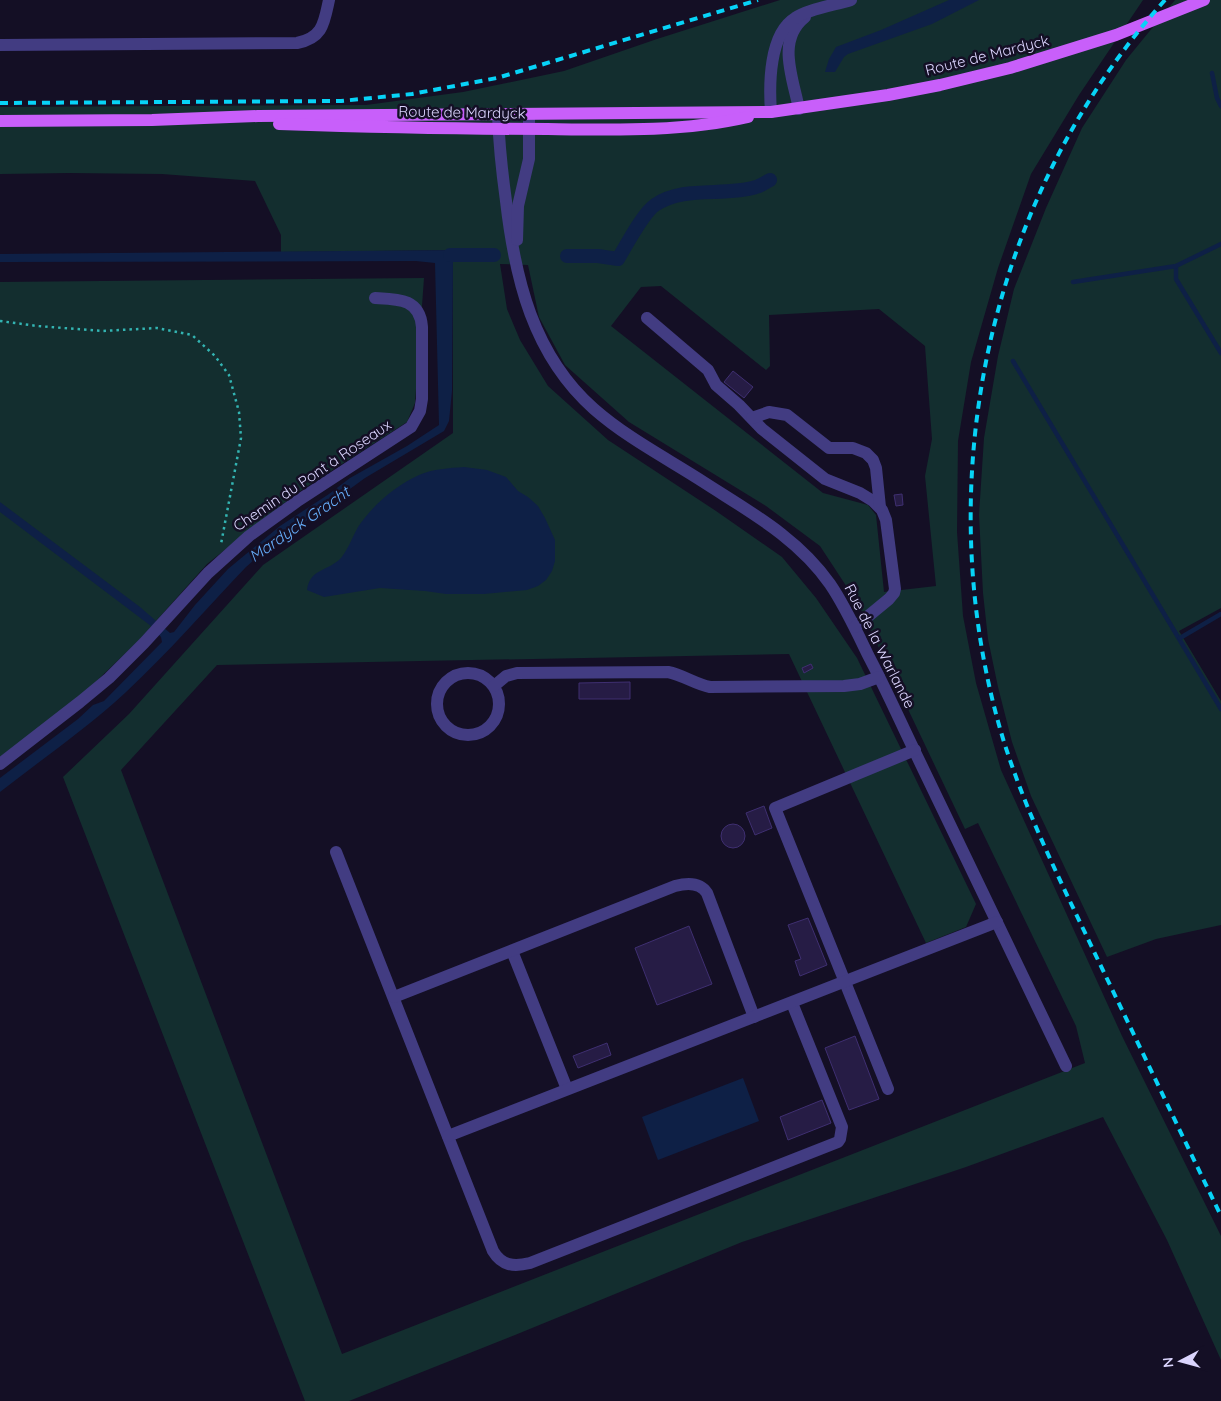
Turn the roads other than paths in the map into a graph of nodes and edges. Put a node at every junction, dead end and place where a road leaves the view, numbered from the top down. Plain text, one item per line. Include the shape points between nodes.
1 (329, 0) edge
2 (851, 0) edge
3 (1204, 0) edge
4 (818, 10) junction
5 (0, 45) edge
6 (799, 109) junction
7 (771, 112) junction
8 (498, 115) junction
9 (529, 115) junction
10 (152, 120) junction
11 (0, 121) edge
12 (499, 129) junction
13 (529, 129) junction
14 (521, 285) junction
15 (375, 298) dead end
16 (647, 318) dead end
17 (752, 418) junction
18 (880, 507) junction
19 (855, 627) junction
20 (879, 677) junction
21 (494, 686) junction
22 (915, 750) junction
23 (0, 764) edge
24 (336, 852) dead end
25 (997, 922) junction
26 (512, 951) junction
27 (845, 982) junction
28 (394, 998) junction
29 (792, 1003) junction
30 (754, 1017) junction
31 (1066, 1066) dead end
32 (567, 1089) junction
33 (888, 1089) dead end
34 (448, 1136) junction

1 - 5 street via 324,23 315,37 298,43
2 - 4 street
3 - 6 main road, Route de Mardyck via 1116,35 1010,68 924,88
4 - 6 street via 799,24 789,42 788,56
4 - 7 street via 794,18 780,36 770,74
6 - 7 main road, Route de Mardyck
7 - 9 main road, Route de Mardyck
7 - 13 main road, Route de Mardyck via 730,121 668,128
8 - 9 main road, Route de Mardyck
8 - 10 main road, Route de Mardyck
8 - 12 street, Rue de la Warlande
9 - 13 street, Rue de la Warlande
10 - 11 main road, Route de Mardyck
10 - 12 main road, Route de Mardyck
12 - 13 main road, Route de Mardyck
12 - 14 street, Rue de la Warlande via 510,233
13 - 14 street, Rue de la Warlande via 529,159 518,212
14 - 19 street, Rue de la Warlande via 538,335 582,398 622,430 791,540 828,581
15 - 23 street, Chemin du Pont à Roseaux via 406,302 420,315 422,399 418,416 405,431 261,526 216,565 109,678
16 - 17 street via 708,370 716,385
17 - 18 street via 821,477 860,493
17 - 18 street via 769,412 787,415 830,448 853,448 866,453 876,468
18 - 19 street via 886,520 895,589 889,599
19 - 20 street, Rue de la Warlande
20 - 21 street via 844,686 715,687 668,672 518,673 506,676
20 - 22 street, Rue de la Warlande
21 - 21 street via 473,672 448,679 437,701 442,721 463,735 483,731 491,725 498,711
22 - 25 street, Rue de la Warlande
22 - 27 street via 775,808
24 - 28 street
25 - 27 street
25 - 31 street, Rue de la Warlande
26 - 28 street
26 - 30 street via 675,886 696,885 707,893
26 - 32 street
27 - 29 street
27 - 33 street
28 - 34 street
29 - 30 street
29 - 34 street via 842,1127 838,1142 631,1224 530,1263 516,1266 504,1263 493,1251
30 - 32 street
32 - 34 street

